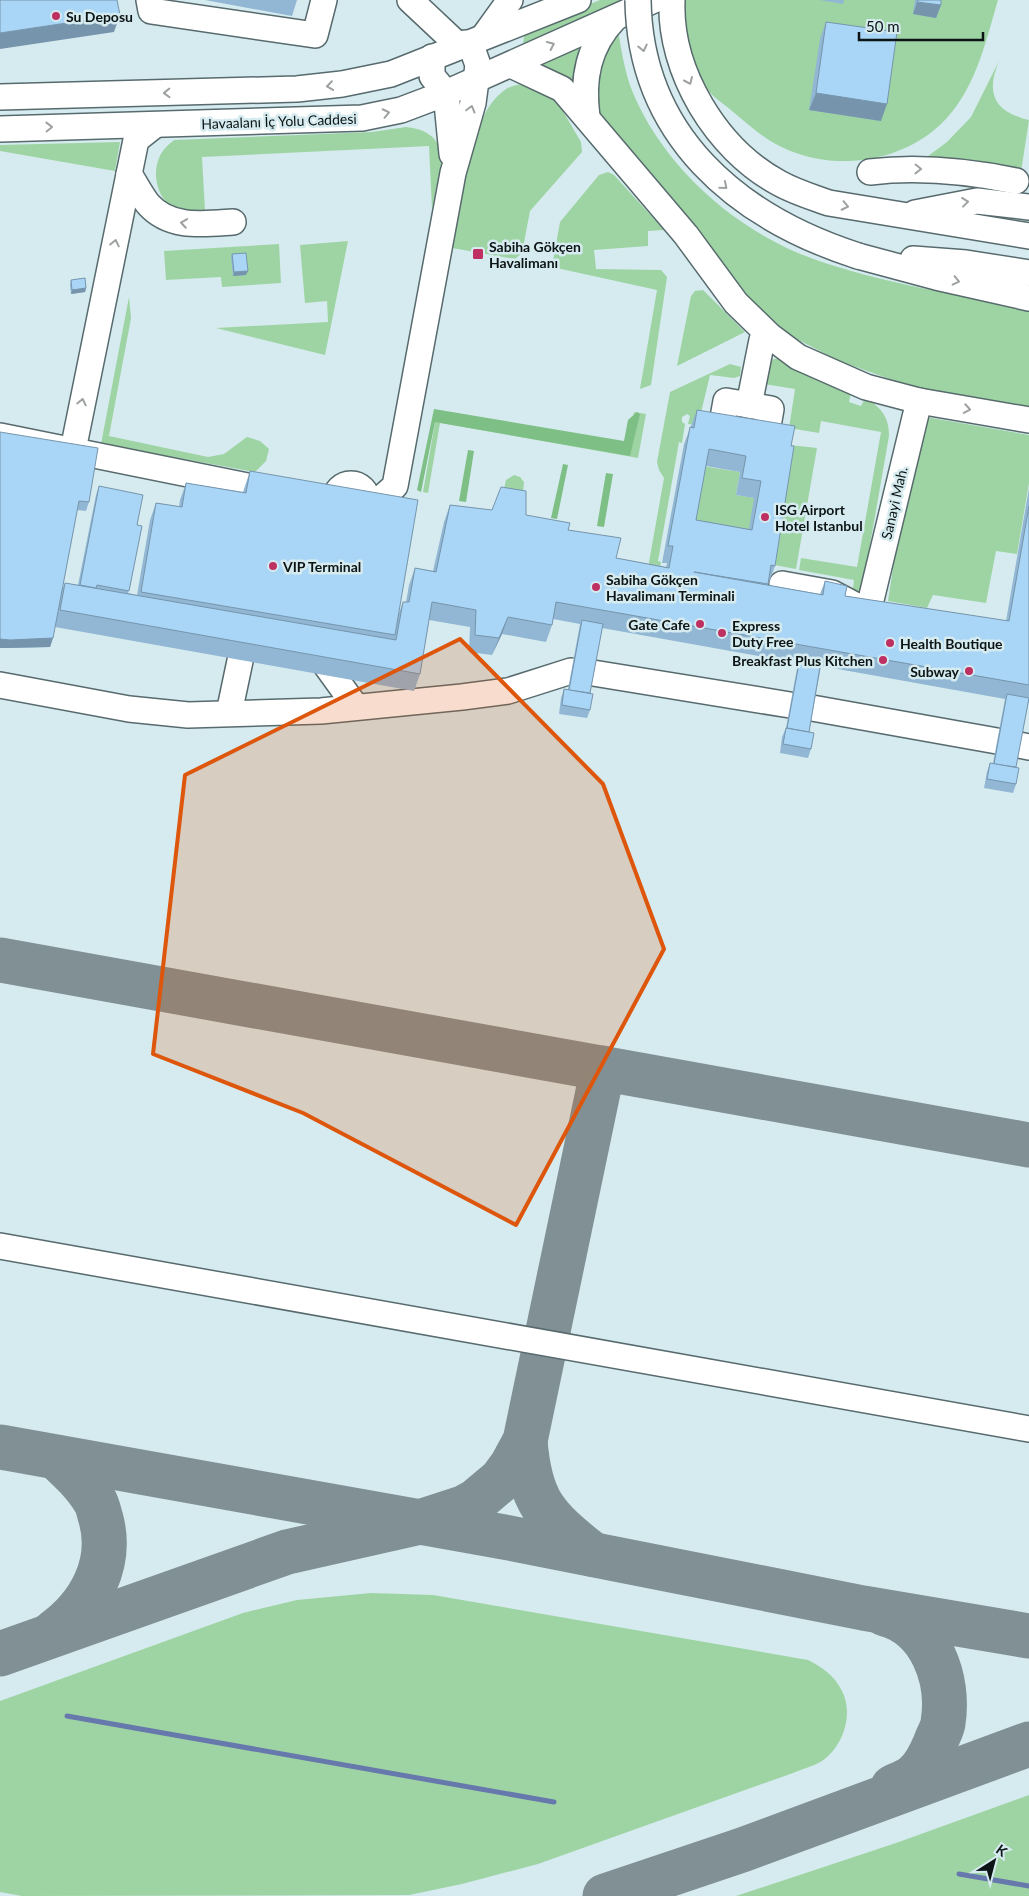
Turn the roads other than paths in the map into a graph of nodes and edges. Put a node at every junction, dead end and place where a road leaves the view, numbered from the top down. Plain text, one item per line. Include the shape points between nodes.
1 (149, 0) edge
2 (324, 0) edge
3 (410, 0) edge
4 (510, 0) edge
5 (578, 0) edge
6 (638, 0) edge
7 (654, 0) edge
8 (672, 0) edge
9 (617, 16) junction
10 (469, 42) junction
11 (432, 57) junction
12 (511, 65) junction
13 (476, 80) junction
14 (446, 92) junction
15 (0, 98) edge
16 (587, 117) junction
17 (155, 125) junction
18 (0, 128) edge
19 (870, 172) dead end
20 (453, 173) junction
21 (129, 174) junction
22 (1016, 181) dead end
23 (1029, 207) edge
24 (900, 216) junction
25 (233, 222) dead end
26 (1029, 236) edge
27 (858, 256) junction
28 (1029, 272) edge
29 (1029, 298) edge
30 (762, 340) dead end
31 (919, 401) junction
32 (749, 405) dead end
33 (1029, 420) edge
34 (0, 436) edge
35 (73, 450) junction
36 (782, 584) dead end
37 (0, 685) edge
38 (356, 707) junction
39 (228, 713) junction
40 (1015, 744) edge
41 (0, 1246) edge
42 (1029, 1429) edge

1 - 2 street via 151,11 315,35
3 - 10 street
4 - 10 street
5 - 10 street
6 -> 27 street, bridge via 642,49 654,88 696,159 756,210 820,244
7 - 9 street, Havaalanı İç Yolu Caddesi
8 -> 24 street via 672,23 678,54 703,109 740,154 778,183 798,193 829,203
12 -> 9 street, Havaalanı İç Yolu Caddesi
9 - 16 street via 602,32 588,60 584,92
10 - 11 street
10 - 13 street via 478,66
11 - 14 street via 432,76
11 -> 15 street via 391,74 297,89
12 - 13 street, Havaalanı İç Yolu Caddesi
12 - 16 street via 562,89
13 - 14 street, Havaalanı İç Yolu Caddesi
20 -> 13 street via 473,103
17 -> 14 street, Havaalanı İç Yolu Caddesi via 362,118 401,110
14 - 20 street
16 - 31 street via 686,235 736,303 770,336 798,357 866,387
18 -> 17 street, Havaalanı İç Yolu Caddesi
17 - 21 street via 136,140
19 -> 22 street via 896,169 972,172
20 - 35 street via 395,486 377,502 365,507 367,496 364,490 353,484 346,484 336,493 336,506 327,501
25 -> 21 street via 193,224 168,220 148,204
35 -> 21 street
24 -> 23 street via 960,202
24 - 26 street
27 - 28 street via 966,263
27 -> 29 street
30 - 32 street
31 -> 33 street
31 - 36 street, Sanayi Mah. via 880,606 851,604 832,593
34 - 35 street
37 - 39 street via 129,709 188,715
38 - 39 street
38 - 39 street via 318,654 307,644 254,636 244,642
38 - 40 street via 508,691 582,672
41 - 42 street

